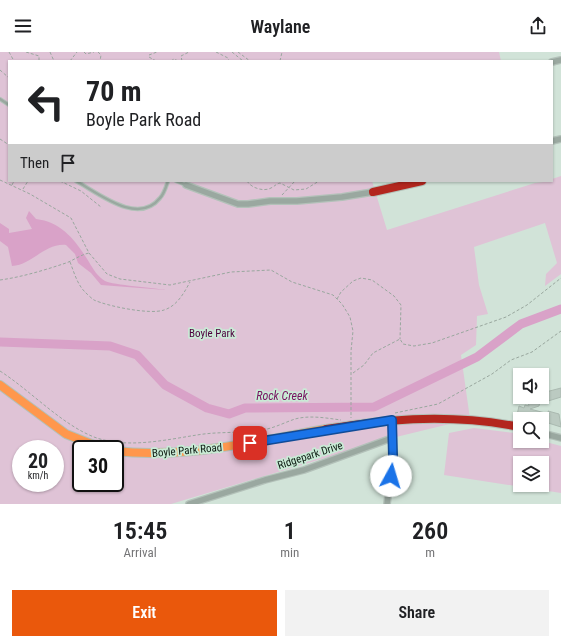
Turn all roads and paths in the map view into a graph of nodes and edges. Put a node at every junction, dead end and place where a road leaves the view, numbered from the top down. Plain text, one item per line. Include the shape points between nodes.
1 (26, 52) edge
2 (77, 52) edge
3 (84, 52) edge
4 (94, 52) edge
5 (157, 52) edge
6 (190, 52) edge
7 (216, 52) edge
8 (232, 52) edge
9 (238, 52) edge
10 (39, 60) edge
11 (71, 60) edge
12 (154, 60) edge
13 (182, 60) edge
14 (229, 60) edge
15 (242, 60) edge
16 (249, 60) edge
17 (0, 70) edge
18 (8, 77) edge
19 (0, 180) edge
20 (14, 182) edge
21 (27, 182) edge
22 (62, 182) edge
23 (78, 182) edge
24 (168, 182) edge
25 (178, 182) edge
26 (248, 182) edge
27 (294, 182) edge
28 (317, 182) edge
29 (418, 182) edge
30 (12, 185) junction
31 (186, 185) joint
32 (290, 188) junction
33 (22, 190) junction
34 (373, 192) joint
35 (270, 201) junction
36 (101, 207) dead end
37 (90, 253) junction
38 (70, 262) junction
39 (561, 278) edge
40 (0, 280) edge
41 (190, 281) junction
42 (337, 299) junction
43 (561, 331) edge
44 (400, 339) junction
45 (0, 370) edge
46 (352, 373) junction
47 (0, 385) edge
48 (393, 417) junction
49 (344, 420) dead end
50 (351, 421) dead end
51 (513, 426) edge
52 (549, 434) edge
53 (392, 438) junction
54 (561, 438) edge
55 (81, 440) edge
56 (124, 452) edge
57 (189, 504) edge
58 (387, 504) edge

1 - 10 path via 39,56
2 - 11 path
3 - 4 path
5 - 12 path via 149,55
6 - 13 path via 181,56
7 - 14 path
8 - 15 path
9 - 16 path
17 - 18 path
19 - 30 path
20 - 30 path
21 - 33 path
22 - 36 path via 81,191
23 - 24 lane via 108,201 131,209 145,208 160,199
25 - 31 lane
26 - 32 path via 252,187 261,189 269,190 280,183
27 - 32 path
28 - 32 path via 306,189
29 - 34 street
30 - 33 path
31 - 35 street via 238,204
32 - 35 path
33 - 37 path via 71,218
34 - 35 street via 297,201
37 - 38 path via 74,258
37 - 41 path via 107,274 120,279 170,285
38 - 40 path
38 - 41 path via 84,291 94,300 116,306 163,311 184,294
39 - 44 path via 527,305 506,317 424,345 403,344
41 - 42 path via 231,272 271,270 292,282 315,288
42 - 44 path via 353,281 361,278 372,280 394,296 401,306
42 - 46 path via 350,317
43 - 48 path via 538,348 511,360 492,374 438,404
44 - 46 path via 373,353 364,365
45 - 49 path via 71,424 95,437 108,440 146,442 213,432 266,429 297,419 318,417
46 - 50 path
47 - 55 street via 66,434
48 - 51 street, Boyle Park Road via 470,419
48 - 53 street
48 - 56 street, Boyle Park Road via 193,452 154,454
52 - 54 street
53 - 57 street, Ridgepark Drive via 304,470
53 - 58 street via 393,456

